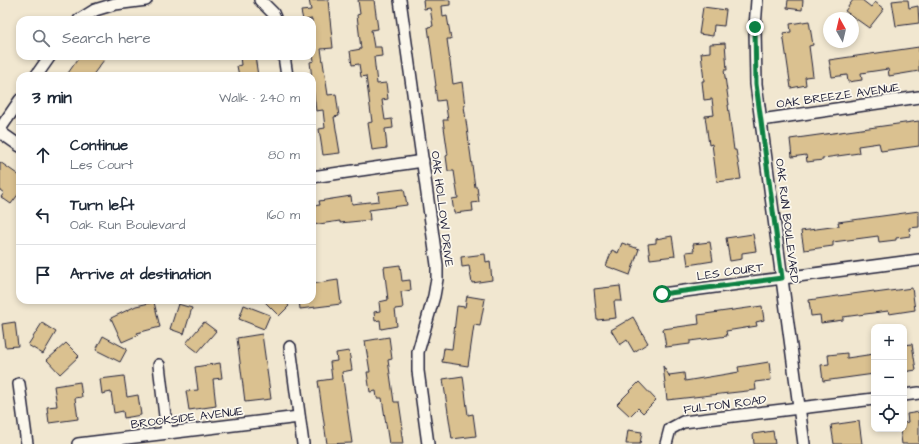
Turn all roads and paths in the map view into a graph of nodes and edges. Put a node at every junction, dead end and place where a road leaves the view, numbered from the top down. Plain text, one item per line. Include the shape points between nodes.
1 (146, 0) edge
2 (260, 0) edge
3 (400, 0) edge
4 (758, 0) edge
5 (85, 16) edge
6 (274, 16) edge
7 (47, 60) edge
8 (285, 60) edge
9 (39, 72) edge
10 (286, 72) edge
11 (919, 97) edge
12 (16, 106) edge
13 (761, 120) junction
14 (0, 130) edge
15 (16, 143) edge
16 (423, 161) junction
17 (316, 176) edge
18 (919, 260) edge
19 (782, 278) junction
20 (662, 294) dead end
21 (290, 347) dead end
22 (159, 365) dead end
23 (19, 384) dead end
24 (919, 393) edge
25 (907, 395) edge
26 (871, 399) edge
27 (799, 409) junction
28 (299, 417) junction
29 (168, 433) junction
30 (27, 444) edge
31 (78, 444) edge
32 (303, 444) edge
33 (428, 444) edge
34 (666, 444) edge
35 (804, 444) edge

1 - 5 street via 108,6
2 - 6 street
3 - 16 street, OAK HOLLOW DRIVE
4 - 13 street, OAK RUN BOULEVARD via 754,51
7 - 9 street
8 - 10 street
11 - 13 street, OAK BREEZE AVENUE
12 - 14 street
13 - 19 street, OAK RUN BOULEVARD
14 - 15 street
16 - 17 street
16 - 33 street, OAK HOLLOW DRIVE via 437,265 434,296 418,352 418,371
18 - 19 street, LES COURT
19 - 20 street, LES COURT
19 - 27 street, OAK RUN BOULEVARD
21 - 28 street
22 - 29 street
23 - 30 street
24 - 25 street
26 - 27 street, FULTON ROAD
27 - 34 street, FULTON ROAD via 682,422 670,429
27 - 35 street, OAK RUN BOULEVARD
28 - 29 street, BROOKSIDE AVENUE
28 - 32 street
29 - 31 street, BROOKSIDE AVENUE

